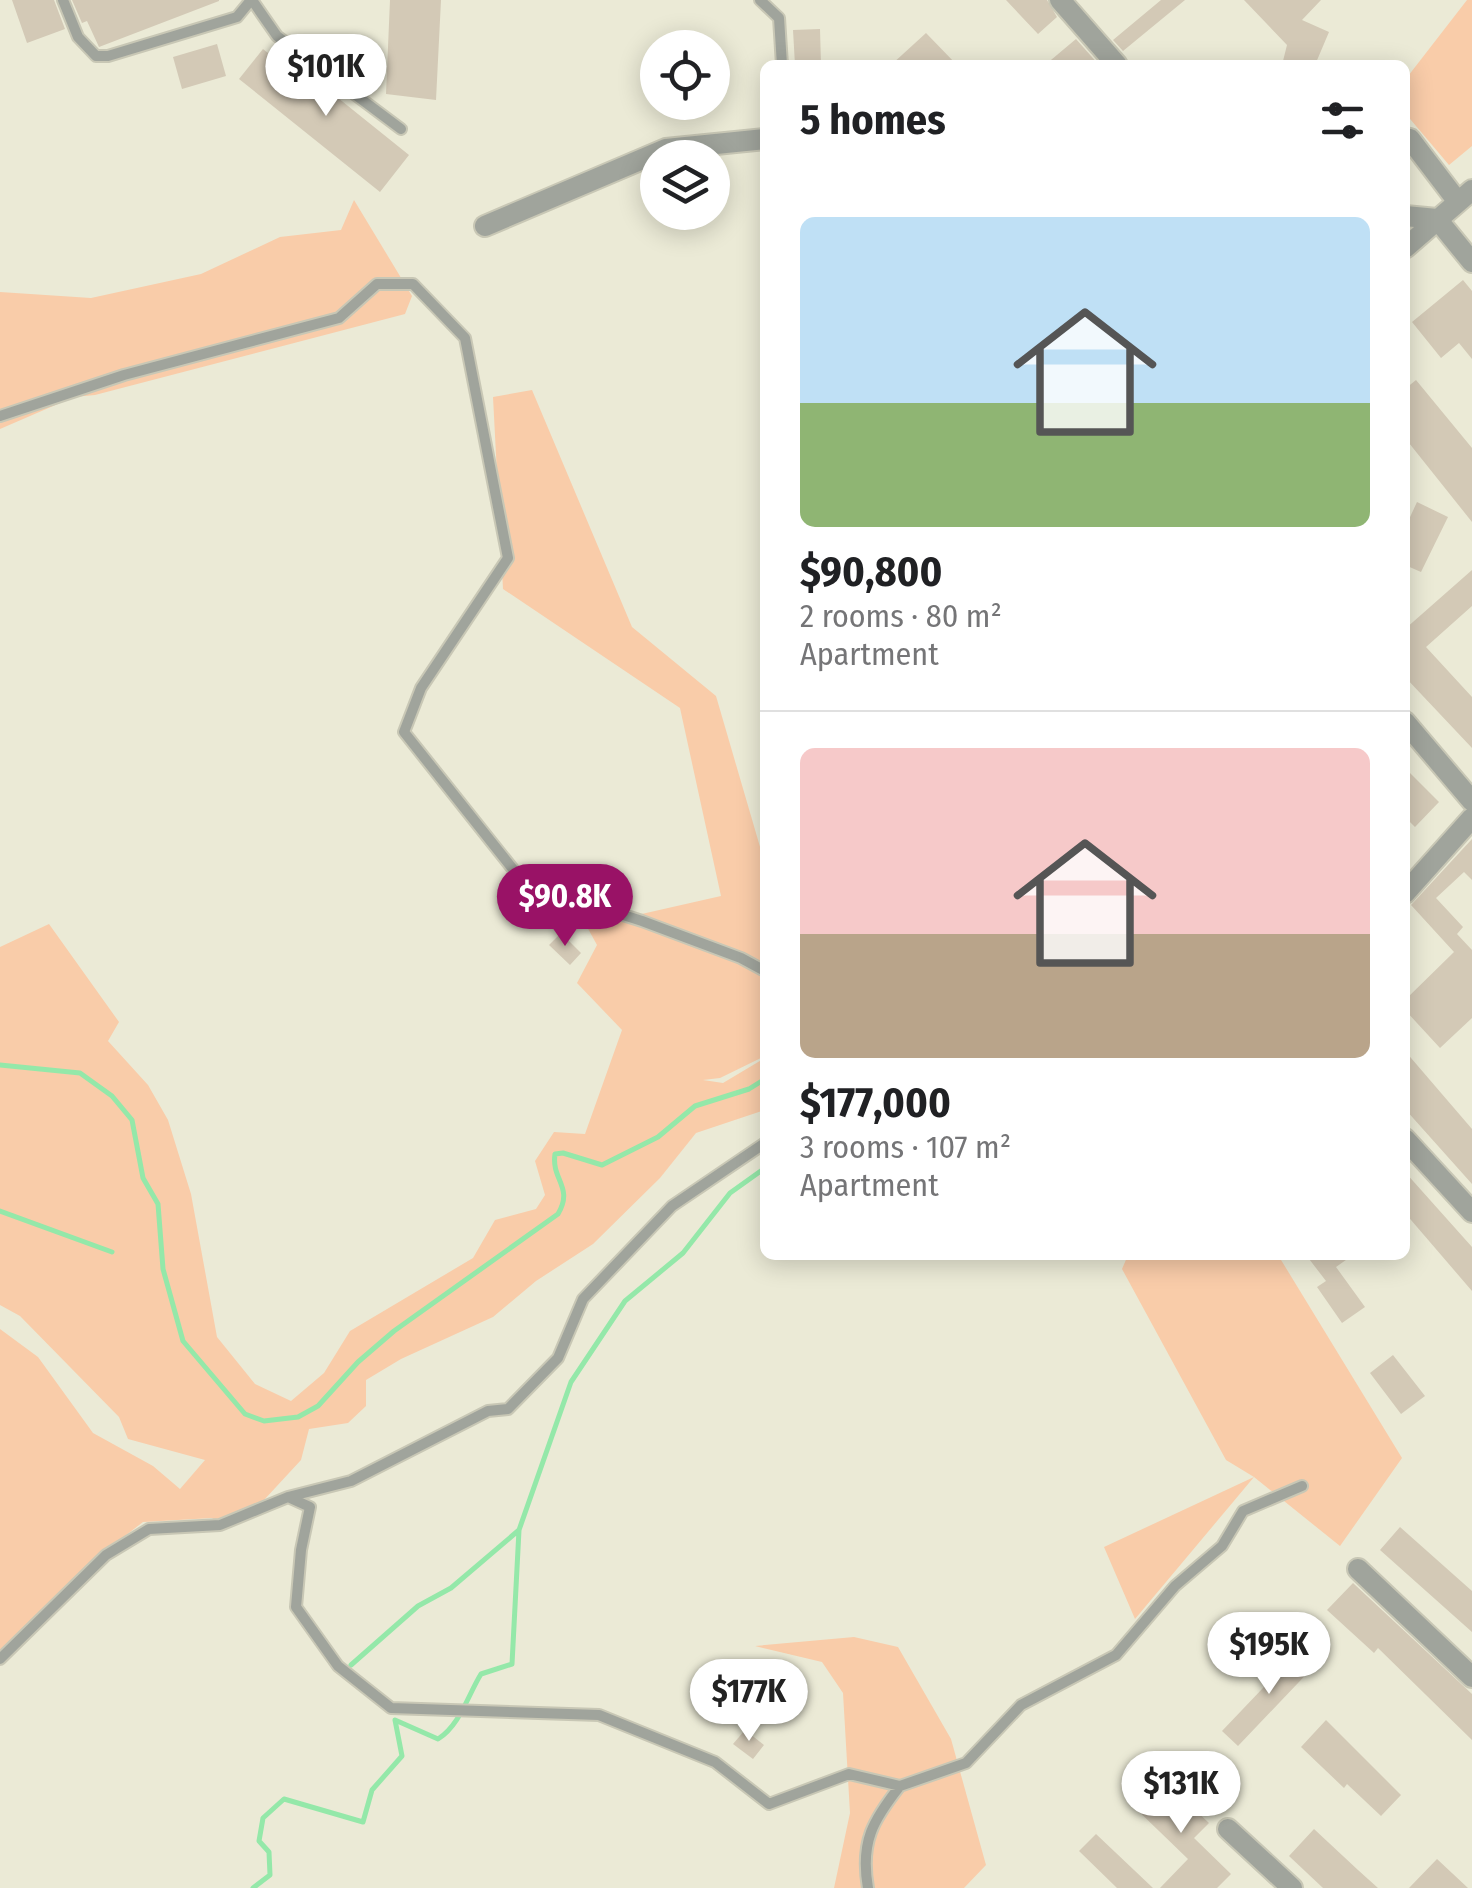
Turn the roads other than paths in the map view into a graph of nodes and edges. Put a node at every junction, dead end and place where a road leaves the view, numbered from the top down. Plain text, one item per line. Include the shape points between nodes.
1 (63, 0) edge
2 (252, 0) edge
3 (760, 0) edge
4 (1060, 0) edge
5 (782, 60) edge
6 (1114, 60) edge
7 (401, 129) dead end
8 (1410, 139) edge
9 (760, 140) edge
10 (1465, 196) edge
11 (1410, 216) edge
12 (1437, 219) junction
13 (486, 226) dead end
14 (1410, 243) edge
15 (1472, 262) edge
16 (0, 416) edge
17 (1410, 728) edge
18 (1472, 801) edge
19 (1472, 818) edge
20 (1410, 886) edge
21 (760, 968) edge
22 (1410, 1145) edge
23 (760, 1146) edge
24 (1472, 1212) edge
25 (1302, 1486) dead end
26 (288, 1497) junction
27 (1358, 1569) dead end
28 (0, 1659) edge
29 (1472, 1676) edge
30 (900, 1786) junction
31 (1228, 1829) dead end
32 (868, 1888) edge
33 (1292, 1888) edge

1 - 2 lane via 78,37 96,56 108,56 237,17
2 - 7 lane via 277,36
3 - 5 lane via 779,18
4 - 6 street
8 - 10 street
9 - 13 street via 666,149
10 - 12 street
11 - 12 street
12 - 14 street
12 - 15 street
16 - 21 lane via 339,318 377,284 412,284 465,338 508,558 421,688 404,732 524,883
17 - 18 street
19 - 20 street
22 - 24 street
23 - 26 lane via 672,1206 583,1298 558,1358 508,1410 488,1411 350,1481
25 - 30 lane via 1243,1511 1222,1546 1175,1586 1116,1655 1021,1704 966,1763
26 - 28 lane via 220,1525 149,1529 106,1555
26 - 30 lane via 310,1508 296,1607 338,1666 391,1708 599,1715 716,1762 769,1804 848,1774
27 - 29 street
30 - 32 lane via 875,1817 865,1852
31 - 33 street

